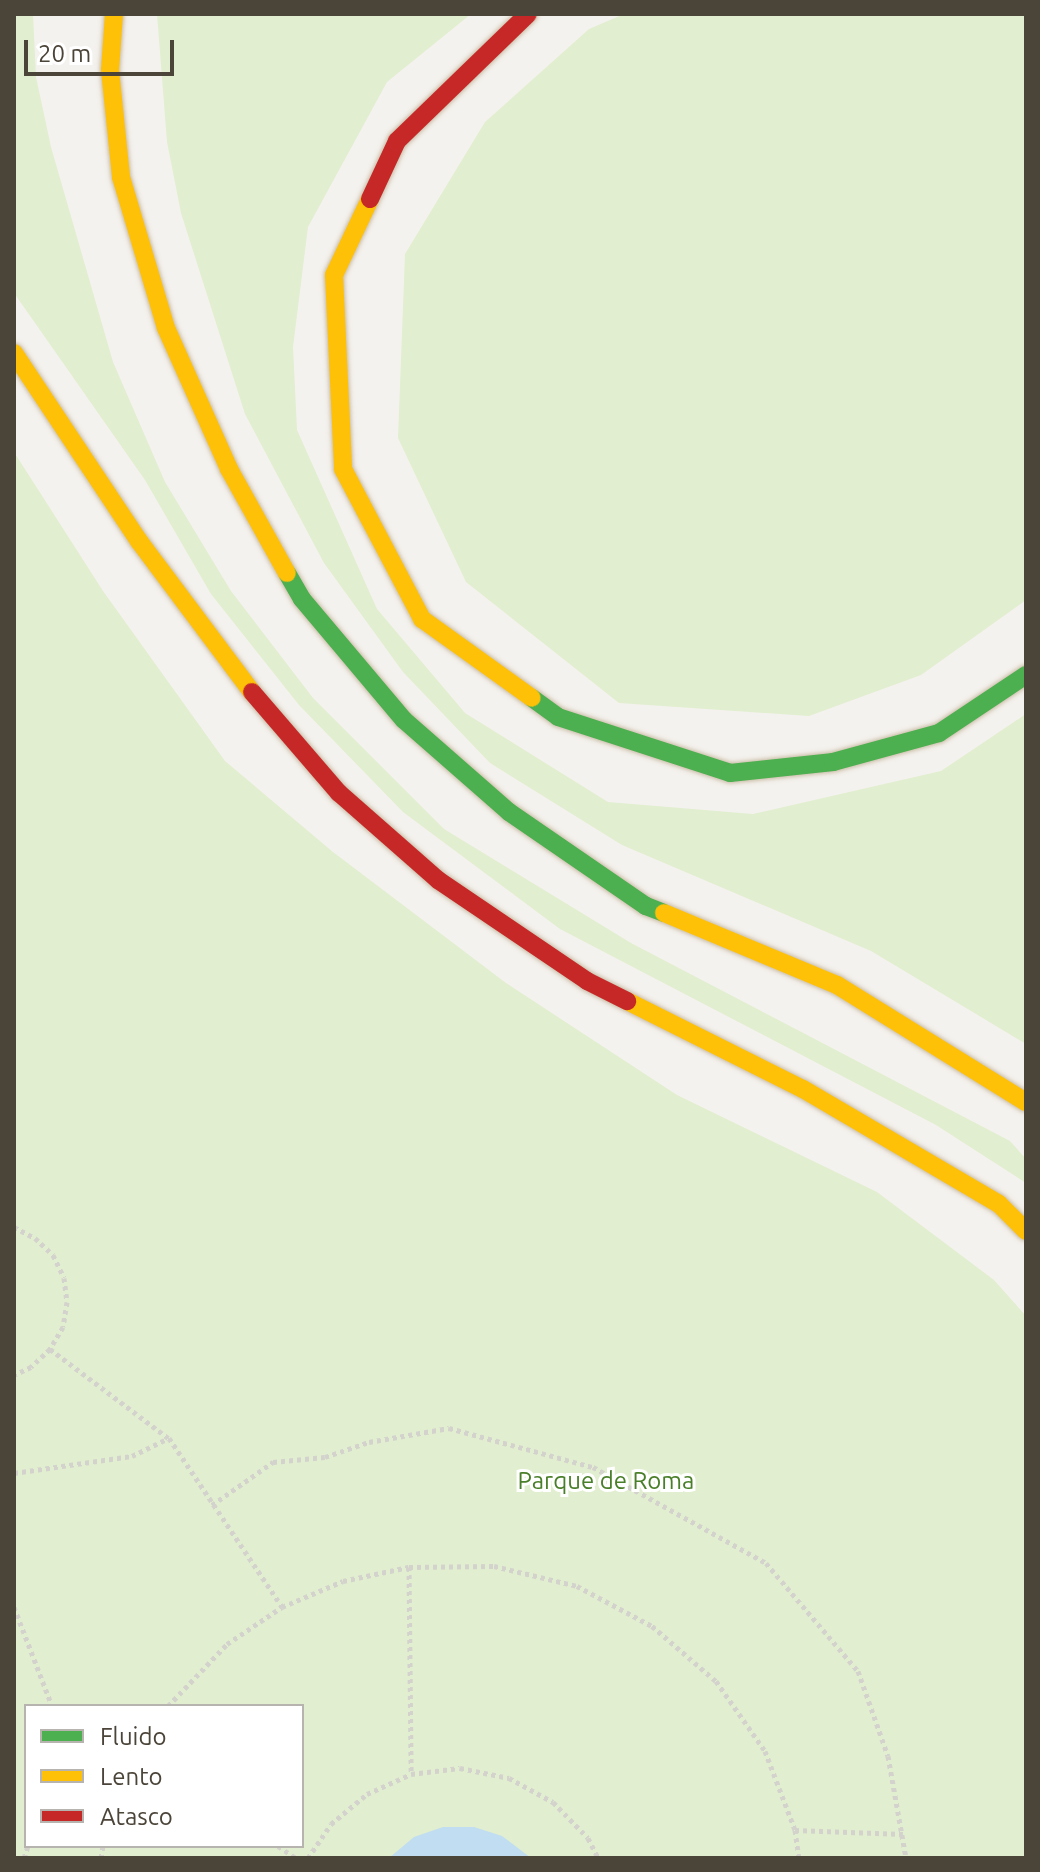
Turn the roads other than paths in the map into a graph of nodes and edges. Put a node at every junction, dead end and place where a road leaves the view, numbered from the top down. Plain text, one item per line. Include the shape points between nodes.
1 (114, 14) edge
2 (528, 14) edge
3 (93, 28) dead end
4 (110, 70) junction
5 (14, 353) edge
6 (1026, 675) edge
7 (1026, 1102) edge
8 (1026, 1231) edge

1 - 4 highway
2 - 6 highway via 397,141 334,275 343,469 422,619 558,717 730,773 833,762 939,733
3 - 4 highway
4 - 7 highway via 121,177 166,328 222,455 302,599 404,720 509,812 646,906 837,985
5 - 8 highway via 139,541 245,684 339,793 438,880 587,981 803,1089 999,1204

